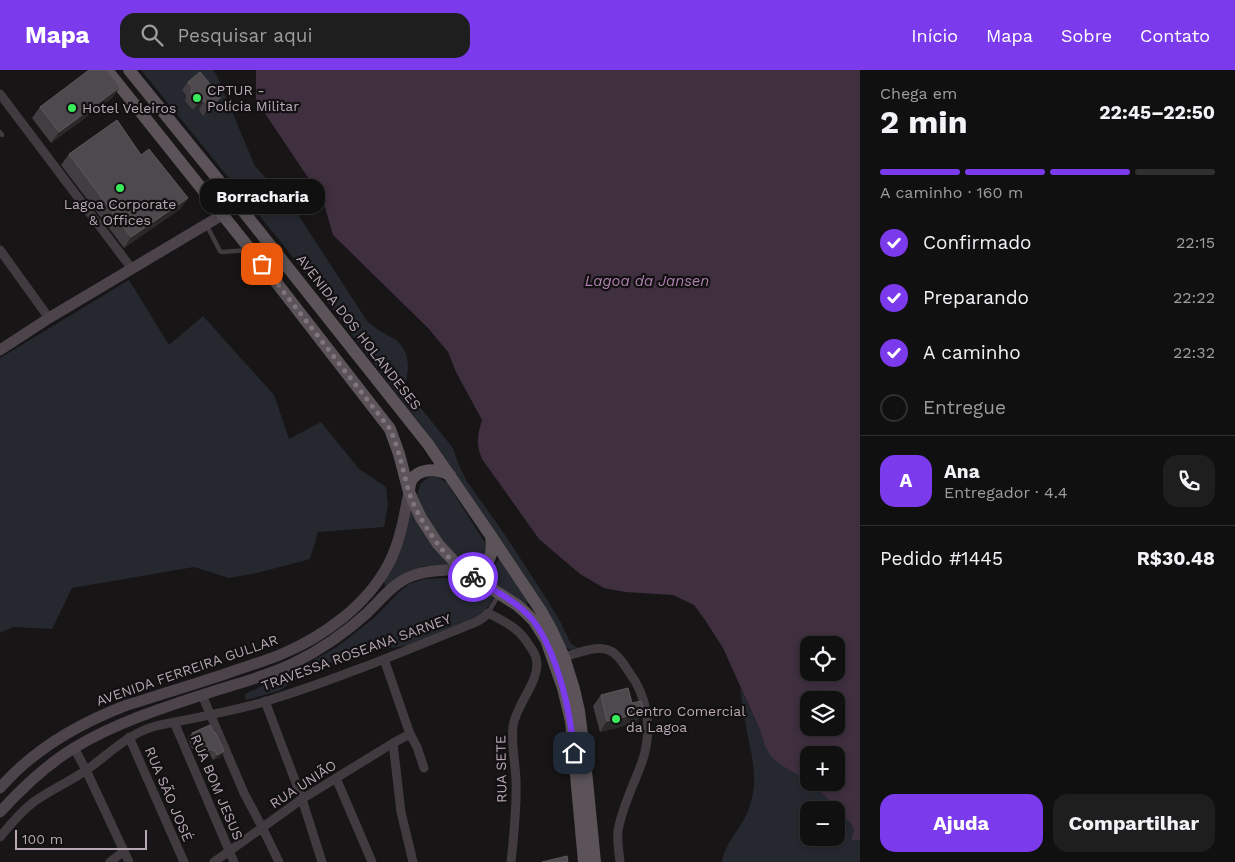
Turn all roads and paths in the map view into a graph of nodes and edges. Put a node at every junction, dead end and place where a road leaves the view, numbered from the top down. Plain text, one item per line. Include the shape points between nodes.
1 (106, 70) edge
2 (129, 70) edge
3 (0, 94) edge
4 (222, 215) junction
5 (206, 225) junction
6 (0, 250) edge
7 (249, 250) junction
8 (132, 269) junction
9 (50, 318) junction
10 (343, 337) junction
11 (0, 350) edge
12 (450, 475) junction
13 (409, 491) junction
14 (491, 536) junction
15 (462, 570) junction
16 (499, 593) junction
17 (488, 613) junction
18 (564, 657) junction
19 (384, 659) junction
20 (212, 678) junction
21 (217, 690) junction
22 (202, 695) junction
23 (265, 701) junction
24 (211, 714) junction
25 (174, 722) junction
26 (410, 734) junction
27 (130, 737) junction
28 (393, 743) junction
29 (74, 748) junction
30 (424, 768) dead end
31 (86, 770) junction
32 (336, 778) junction
33 (0, 788) edge
34 (302, 799) junction
35 (0, 812) edge
36 (262, 827) junction
37 (0, 837) edge
38 (230, 851) junction
39 (124, 852) junction
40 (110, 862) edge
41 (130, 862) edge
42 (184, 862) edge
43 (214, 862) edge
44 (234, 862) edge
45 (278, 862) edge
46 (322, 862) edge
47 (372, 862) edge
48 (413, 862) edge
49 (511, 862) edge
50 (584, 862) edge
51 (595, 862) edge
52 (620, 862) edge

1 - 4 main road
2 - 10 main road, AVENIDA DOS HOLANDESES
3 - 8 street
4 - 5 main road
4 - 7 main road
4 - 10 main road via 238,214 328,328
5 - 7 lane via 220,252
5 - 8 main road
6 - 9 street
7 - 13 main road via 390,429
8 - 9 main road
9 - 11 main road
10 - 12 main road, AVENIDA DOS HOLANDESES
12 - 13 main road via 426,470 412,479
12 - 14 main road, AVENIDA DOS HOLANDESES
13 - 15 main road via 438,544
13 - 20 main road, AVENIDA FERREIRA GULLAR via 389,565 353,609 320,634 291,650
14 - 15 main road via 492,552 487,563 476,570
14 - 18 main road, AVENIDA DOS HOLANDESES via 541,611
15 - 16 main road
15 - 21 main road, AVENIDA FERREIRA GULLAR via 430,572 406,578 348,630 318,650 273,672
16 - 17 lane
16 - 50 main road via 534,621 546,640 563,688 572,735
17 - 19 street, TRAVESSA ROSEANA SARNEY via 476,622
17 - 49 street, RUA SETE via 521,633 537,660 537,671 513,726 516,801
18 - 51 main road, AVENIDA DOS HOLANDESES via 579,711
18 - 52 street via 589,650 611,650 636,682 643,698 647,713 646,744 618,833
19 - 23 street, TRAVESSA ROSEANA SARNEY
19 - 26 street
20 - 21 main road
20 - 33 main road, AVENIDA FERREIRA GULLAR via 106,713 37,755
21 - 22 main road, AVENIDA FERREIRA GULLAR
22 - 24 street
22 - 29 main road, AVENIDA FERREIRA GULLAR via 132,720
23 - 24 street, TRAVESSA ROSEANA SARNEY
23 - 34 street
24 - 25 street, TRAVESSA ROSEANA SARNEY
24 - 36 street
25 - 27 street, TRAVESSA ROSEANA SARNEY via 151,727
25 - 38 street, RUA BOM JESUS
26 - 28 street, RUA UNIÃO
26 - 30 street
27 - 31 street, TRAVESSA ROSEANA SARNEY
27 - 42 street, RUA SÃO JOSÉ
28 - 32 street, RUA UNIÃO
28 - 48 street via 401,812
29 - 31 street
29 - 35 main road, AVENIDA FERREIRA GULLAR via 37,775
31 - 37 street, TRAVESSA ROSEANA SARNEY via 36,801 17,816
31 - 39 street
32 - 34 street, RUA UNIÃO
32 - 47 street
34 - 36 street, RUA UNIÃO
34 - 46 street
36 - 38 street, RUA UNIÃO
36 - 45 street
38 - 43 street, RUA UNIÃO
38 - 44 street, RUA BOM JESUS
39 - 40 street
39 - 41 street

